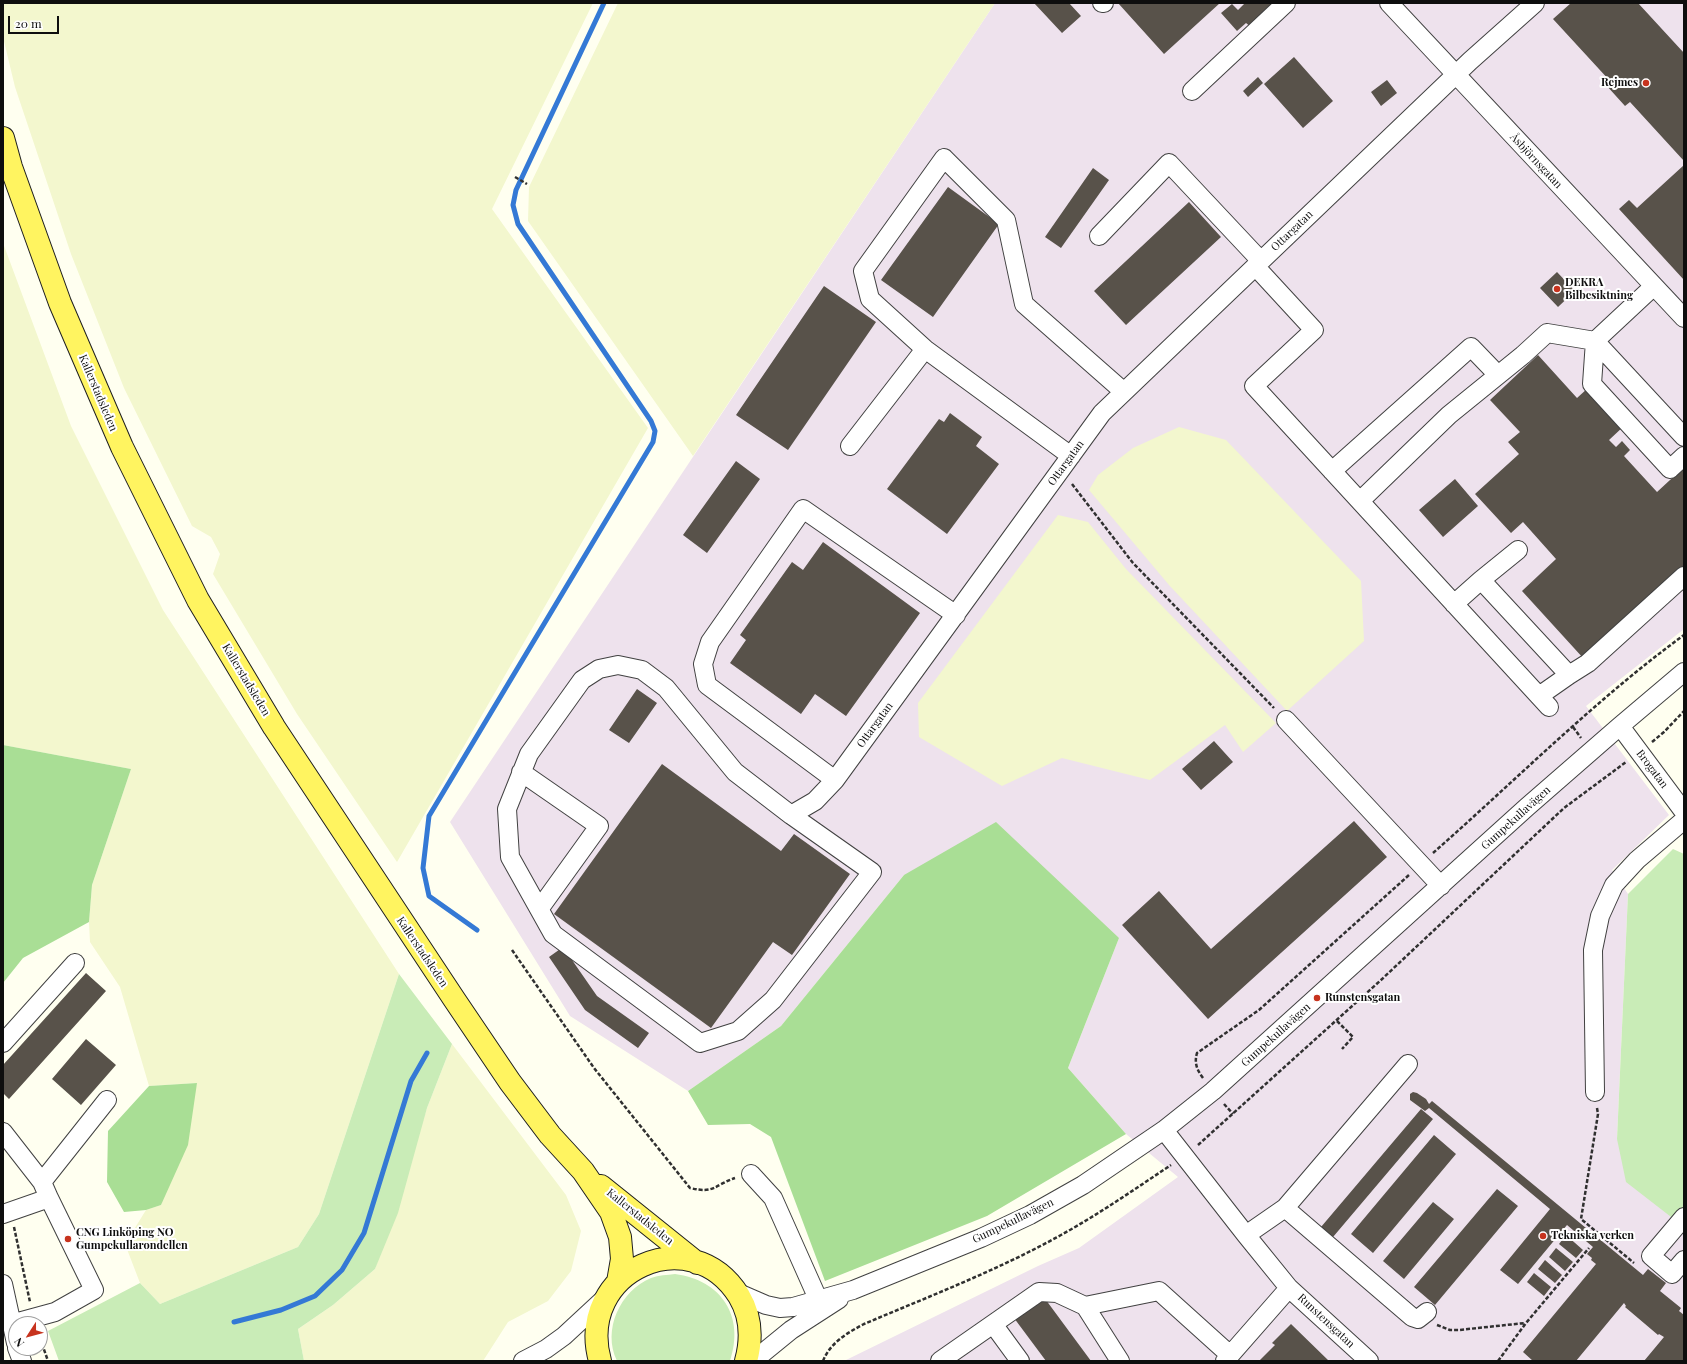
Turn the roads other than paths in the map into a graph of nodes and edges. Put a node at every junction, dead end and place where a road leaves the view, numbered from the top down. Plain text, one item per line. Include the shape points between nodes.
1 (1286, 3) edge
2 (1389, 3) edge
3 (1535, 3) edge
4 (1456, 75) junction
5 (1192, 91) dead end
6 (3, 138) edge
7 (1099, 236) dead end
8 (1258, 264) junction
9 (1654, 286) junction
10 (1684, 318) edge
11 (1595, 341) junction
12 (925, 349) junction
13 (1498, 375) junction
14 (1124, 392) junction
15 (1684, 437) edge
16 (850, 446) dead end
17 (1684, 456) edge
18 (1066, 463) junction
19 (1332, 471) junction
20 (1360, 502) junction
21 (1518, 550) dead end
22 (1684, 576) edge
23 (1481, 580) junction
24 (1454, 604) junction
25 (956, 615) junction
26 (1684, 672) edge
27 (1569, 676) junction
28 (1286, 720) road end
29 (1620, 726) junction
30 (521, 772) junction
31 (835, 780) junction
32 (1684, 812) edge
33 (791, 815) junction
34 (1684, 820) edge
35 (1441, 886) junction
36 (540, 908) junction
37 (75, 963) dead end
38 (3, 1043) edge
39 (1408, 1064) dead end
40 (1595, 1092) road end
41 (107, 1100) dead end
42 (1164, 1130) junction
43 (3, 1132) edge
44 (583, 1171) junction
45 (751, 1174) road end
46 (46, 1190) junction
47 (1285, 1208) junction
48 (7, 1213) edge
49 (1684, 1217) edge
50 (1246, 1235) junction
51 (1684, 1260) edge
52 (698, 1263) junction
53 (3, 1284) edge
54 (1289, 1288) junction
55 (612, 1290) junction
56 (853, 1290) junction
57 (736, 1292) junction
58 (818, 1299) junction
59 (1085, 1306) junction
60 (1425, 1314) road end
61 (9, 1316) edge
62 (40, 1316) edge
63 (993, 1324) junction
64 (1227, 1358) edge
65 (523, 1361) edge
66 (600, 1361) edge
67 (746, 1361) edge
68 (753, 1361) edge
69 (940, 1361) edge
70 (1020, 1361) edge
71 (1120, 1361) edge
72 (1369, 1361) edge

1 - 5 street
2 - 4 street, Åsbjörnsgatan
3 - 4 street, Ottargatan
4 - 8 street, Ottargatan
4 - 9 street, Åsbjörnsgatan
6 - 44 main road, Kallerstadsleden via 60,303 122,447 198,600 274,727 454,999 510,1082 550,1135
7 - 8 street via 1169,163
8 - 14 street, Ottargatan
8 - 19 street via 1314,330 1254,386
9 - 10 street, Åsbjörnsgatan
9 - 11 street
11 - 13 street via 1547,333
11 - 15 street
11 - 17 street via 1592,384 1670,469
12 - 14 street via 870,299 863,271 944,158 1006,220 1024,304
12 - 16 street
12 - 18 street
13 - 19 street via 1471,347
13 - 20 street via 1448,415
14 - 18 street, Ottargatan via 1102,414
18 - 25 street, Ottargatan
19 - 20 street
20 - 24 street
21 - 23 street
22 - 27 street via 1588,663
23 - 24 street
23 - 27 street
24 - 27 street via 1544,701
25 - 31 street, Ottargatan
25 - 31 street via 803,509 710,642 703,664 708,685
26 - 29 street, Gumpekullavägen
28 - 35 street
29 - 32 street, Brogatan
29 - 35 street, Gumpekullavägen
30 - 33 street via 528,754 582,680 599,669 618,665 642,670 666,688 735,772
30 - 36 street via 507,809 510,858
30 - 36 street via 599,826
31 - 33 street, Ottargatan via 815,801
33 - 36 street via 872,872 773,1000 738,1031 700,1043 553,934
34 - 40 street via 1637,860 1614,885 1600,916 1593,950
35 - 42 street, Gumpekullavägen via 1219,1086
37 - 38 street
39 - 47 street
41 - 46 street
42 - 50 street, Runstensgatan
42 - 56 street, Gumpekullavägen via 1083,1186 1030,1215 981,1238
43 - 46 street
44 - 52 main road, Kallerstadsleden
44 - 55 main road, Kallerstadsleden via 611,1212 620,1236 622,1259
45 - 58 street via 773,1198
46 - 48 street
46 - 62 street via 94,1290 55,1312
47 - 50 street
47 - 60 street via 1412,1317 1418,1319
49 - 51 street via 1651,1256 1672,1274
50 - 54 street, Runstensgatan
52 - 55 main road via 676,1259 655,1261 635,1269
52 - 57 main road via 719,1275
53 - 61 street
54 - 64 street
54 - 72 street, Runstensgatan
55 - 65 street via 564,1336
55 - 66 main road, Kallerstadsleden via 597,1324 596,1337
56 - 58 street, Gumpekullavägen
56 - 68 street, Gumpekullavägen via 791,1330
57 - 58 street, Gumpekullavägen via 780,1308 794,1307
57 - 67 main road via 748,1321 750,1341
59 - 63 street via 1057,1293 1039,1292
59 - 64 street via 1159,1291
59 - 71 street
63 - 69 street
63 - 70 street

